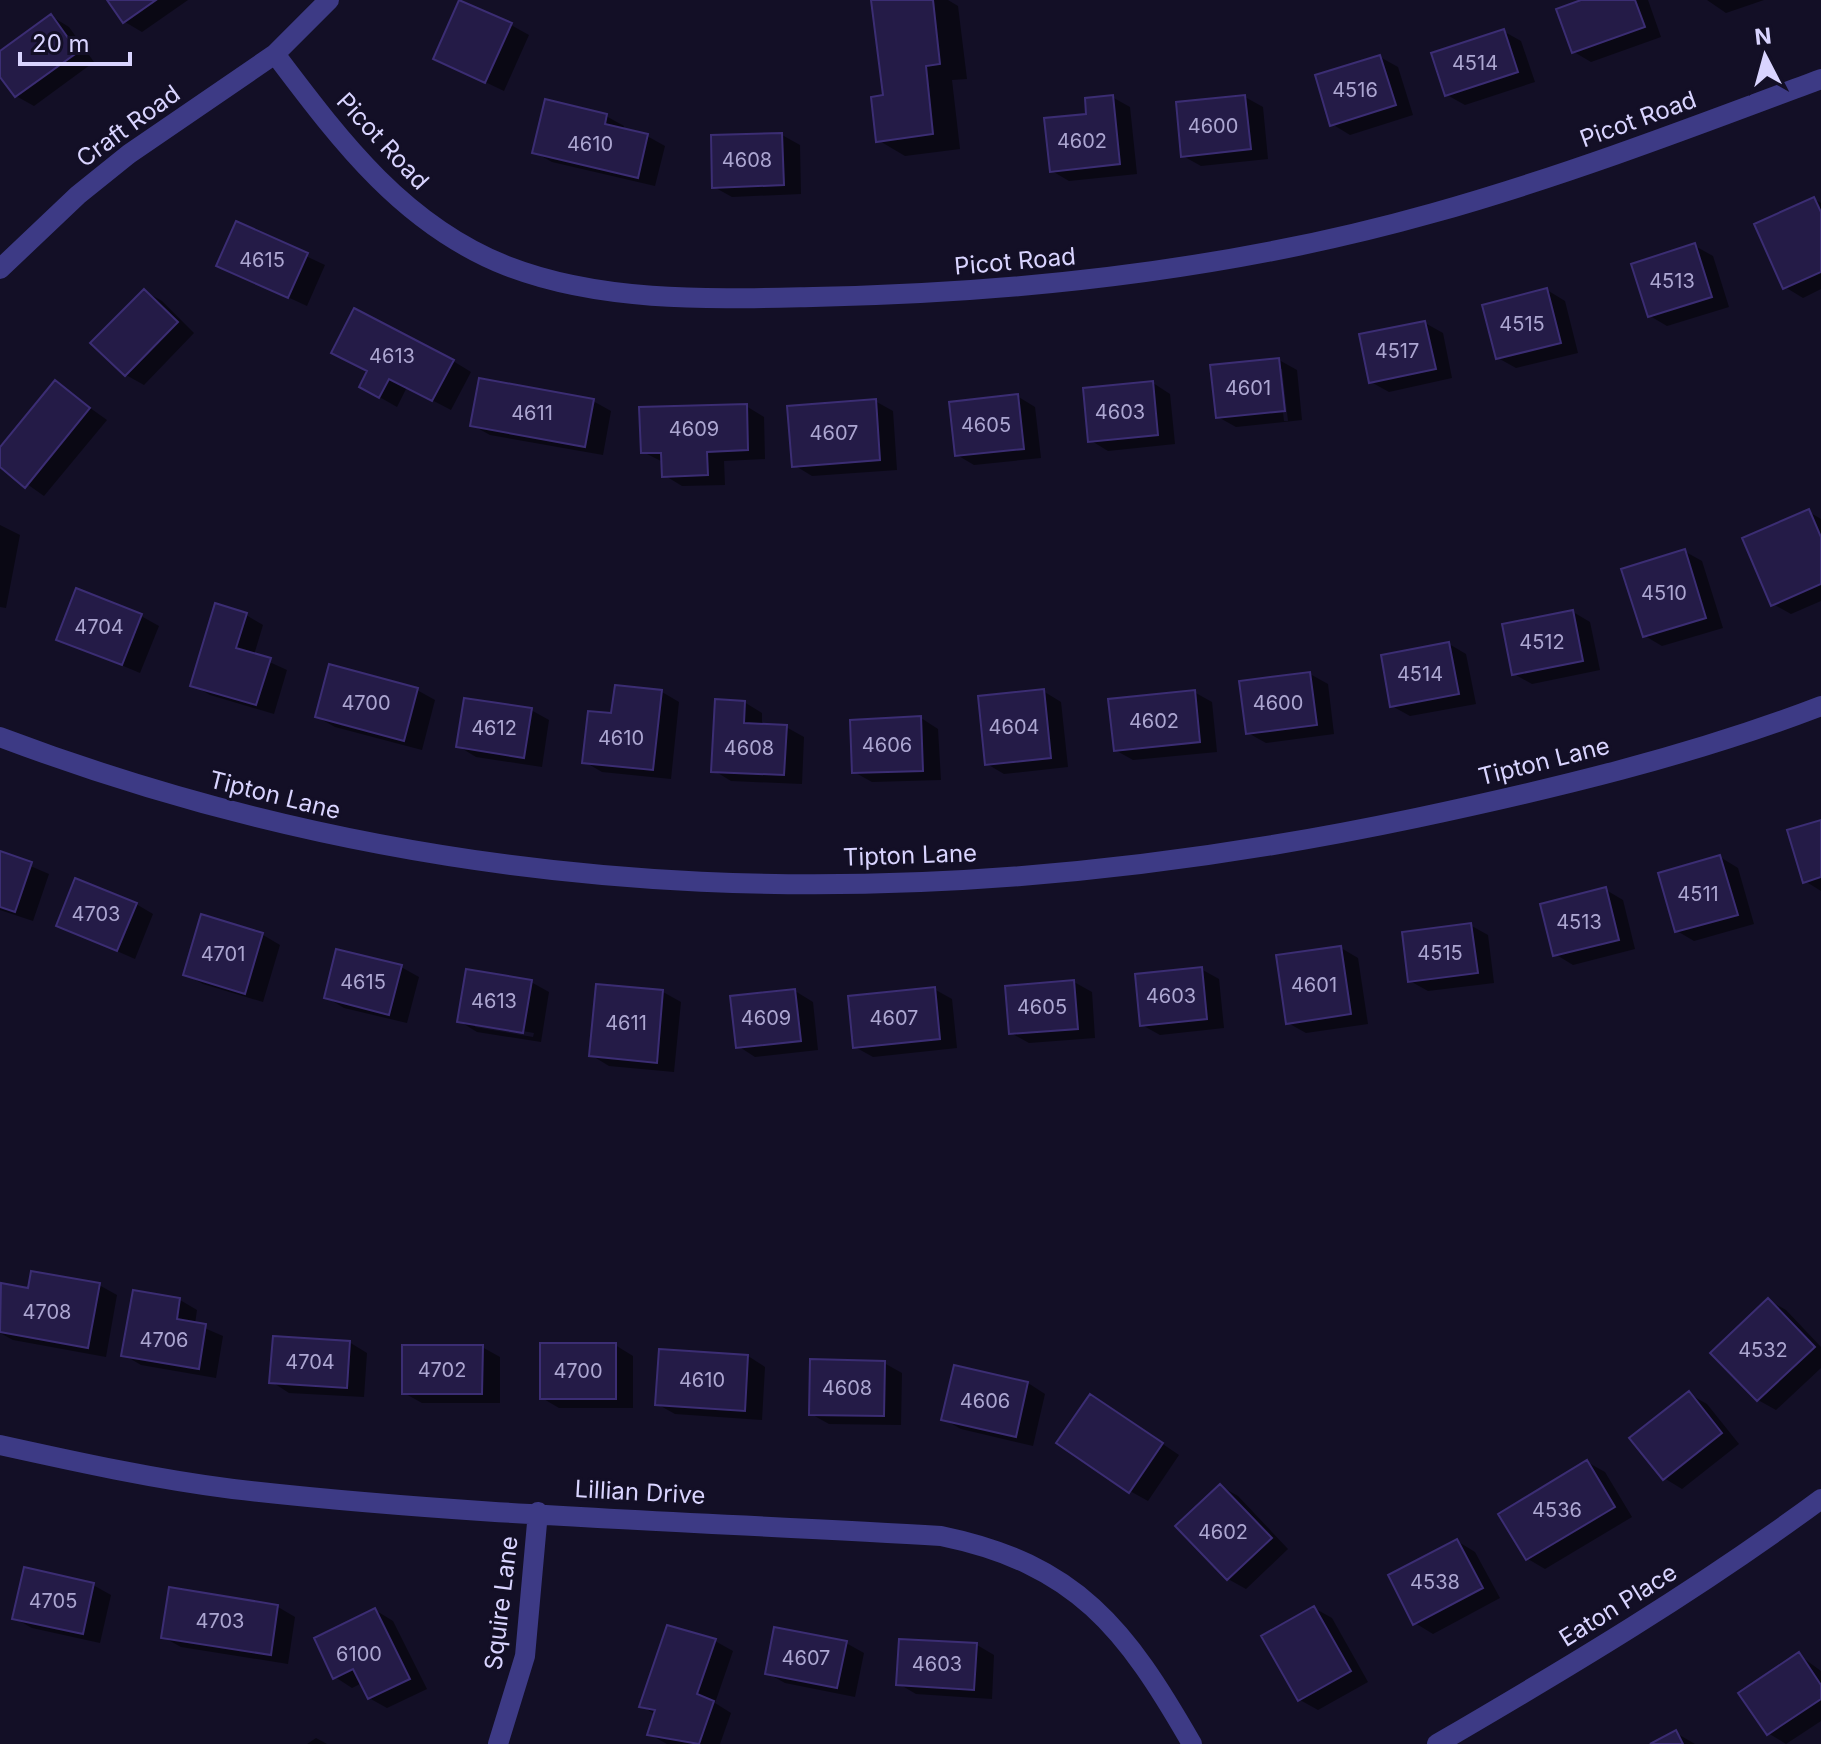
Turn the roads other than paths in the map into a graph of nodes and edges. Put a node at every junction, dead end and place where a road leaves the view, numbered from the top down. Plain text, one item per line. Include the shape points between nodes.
1 (329, 0) edge
2 (275, 54) junction
3 (1821, 79) edge
4 (0, 269) edge
5 (1821, 706) edge
6 (0, 737) edge
7 (0, 1445) edge
8 (1821, 1499) edge
9 (538, 1512) junction
10 (498, 1744) edge
11 (1192, 1744) edge
12 (1437, 1744) edge

1 - 2 street, Craft Road
2 - 3 street, Picot Road via 375,178 407,207 472,249 563,283 620,293 756,298 1046,286 1317,242 1608,159
2 - 4 street, Craft Road via 129,154
5 - 6 street, Tipton Lane via 1626,767 1336,835 1021,876 857,884 595,877 370,845 156,791
7 - 9 street, Lillian Drive via 230,1488
8 - 12 street, Eaton Place via 1619,1637
9 - 10 street, Squire Lane via 525,1656
9 - 11 street, Lillian Drive via 941,1536 978,1543 1043,1570 1101,1613 1154,1678

